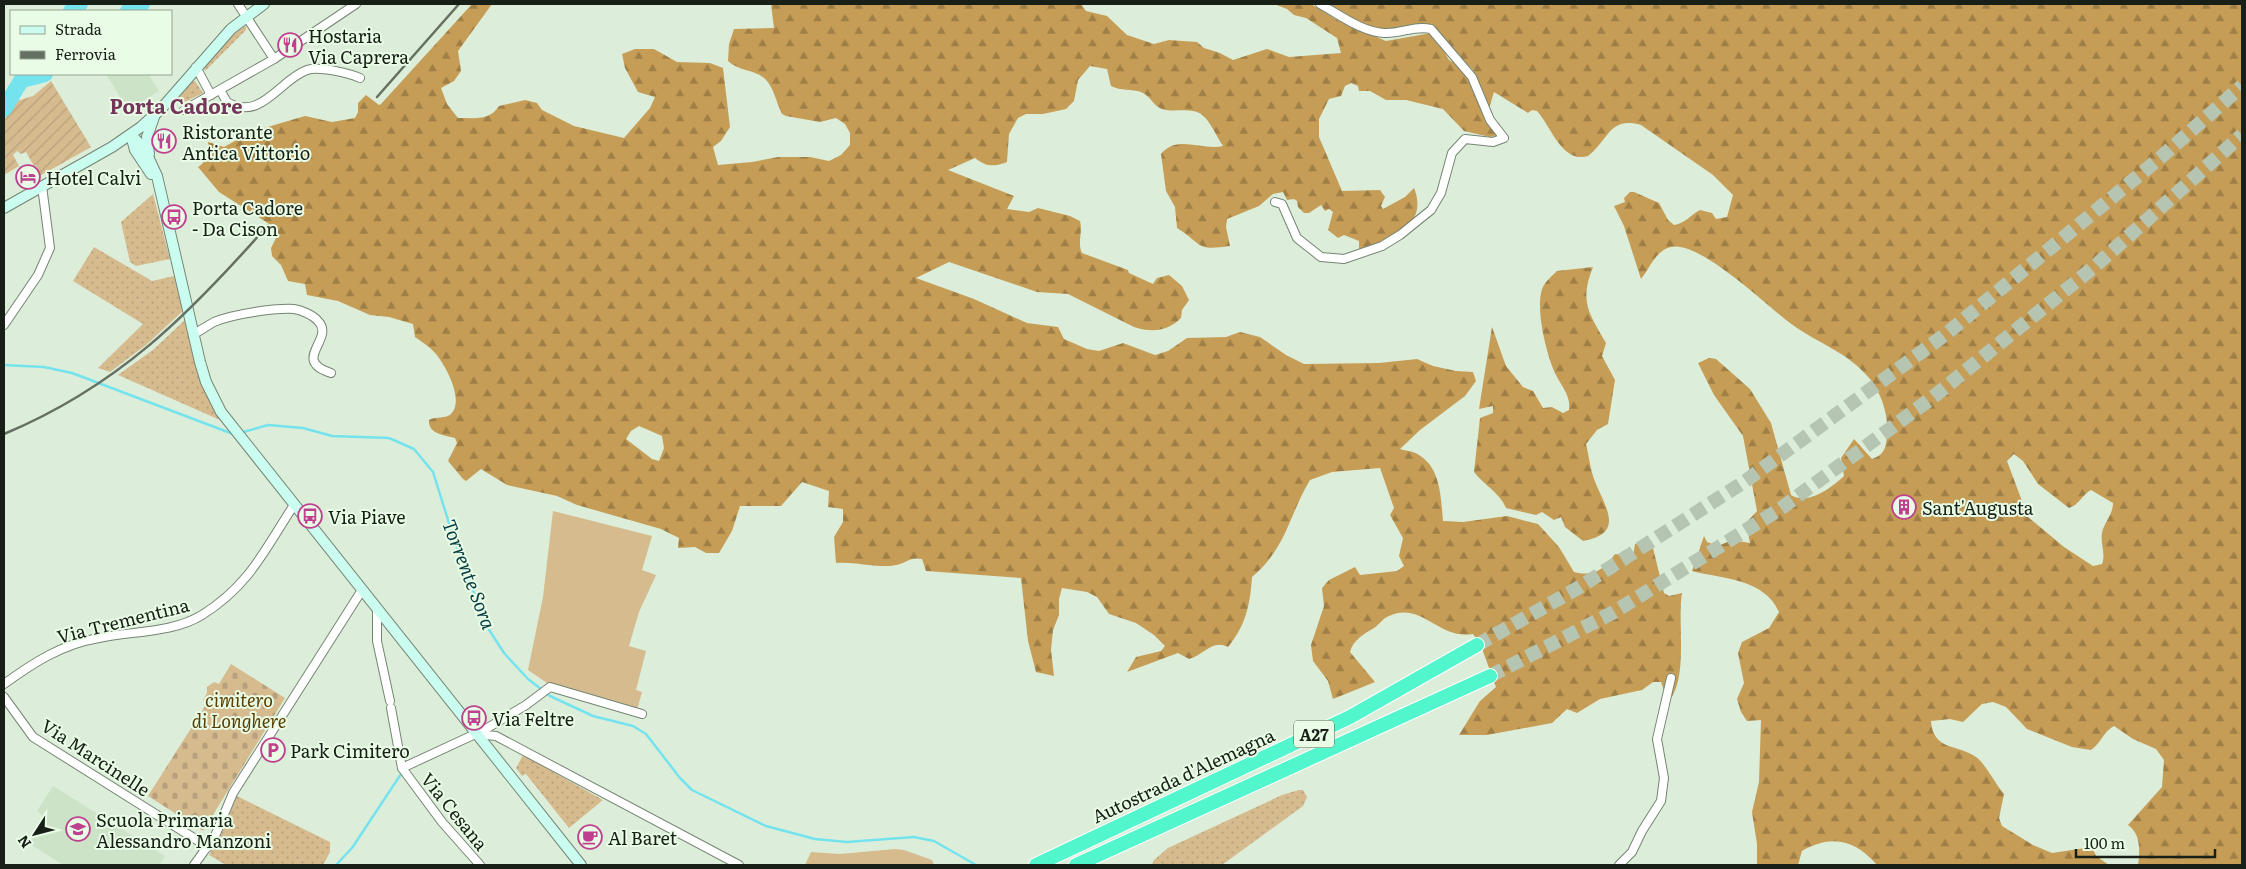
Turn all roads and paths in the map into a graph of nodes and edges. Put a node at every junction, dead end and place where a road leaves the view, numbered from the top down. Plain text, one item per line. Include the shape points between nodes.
1 (238, 4) edge
2 (264, 4) edge
3 (356, 4) edge
4 (1320, 4) edge
5 (246, 16) junction
6 (274, 59) junction
7 (196, 67) junction
8 (360, 78) dead end
9 (220, 90) junction
10 (212, 95) junction
11 (184, 110) dead end
12 (155, 114) junction
13 (131, 135) junction
14 (112, 147) junction
15 (138, 155) junction
16 (151, 161) junction
17 (42, 186) junction
18 (161, 195) junction
19 (1275, 202) dead end
20 (4, 208) edge
21 (4, 324) edge
22 (194, 334) junction
23 (331, 373) dead end
24 (294, 505) junction
25 (362, 590) junction
26 (378, 610) junction
27 (1477, 645) tunnel mouth
28 (1490, 676) tunnel mouth
29 (1671, 678) dead end
30 (4, 684) edge
31 (4, 697) edge
32 (642, 714) dead end
33 (476, 734) junction
34 (402, 768) junction
35 (208, 847) junction
36 (194, 865) edge
37 (480, 865) edge
38 (580, 865) edge
39 (738, 865) edge
40 (1036, 865) edge
41 (1076, 865) edge
42 (1618, 865) edge

1 - 5 street
2 - 5 main road
3 - 6 street
4 - 19 street via 1367,30 1385,33 1423,27 1431,29 1472,77 1490,120 1504,138 1493,142 1465,138 1452,153 1441,192 1431,210 1382,246 1344,259 1321,257 1308,248 1297,238 1282,204
5 - 6 street
5 - 7 main road
6 - 9 street
7 - 10 street
7 - 12 main road
8 - 9 street via 347,73 309,70 285,84 265,103 242,108 227,102
9 - 10 street
10 - 11 street
12 - 13 main road
12 - 16 main road via 147,136
13 - 14 main road
13 - 15 main road
13 - 16 main road via 139,141
14 - 15 main road via 127,146
14 - 17 main road
15 - 18 main road
16 - 18 main road
17 - 20 main road
17 - 21 street via 50,248 38,275
18 - 22 main road
22 - 23 street via 215,322 234,317 295,309 303,311 319,321 323,330 313,356 314,363 320,370
22 - 24 main road via 203,374 228,422
24 - 25 main road
24 - 30 street, Via Trementina via 256,567 225,599 202,615 177,625 98,638 62,648
25 - 26 main road
25 - 35 street via 233,793
26 - 33 main road
26 - 34 street via 377,641
27 - 40 highway, Autostrada d'Alemagna / A27 via 1350,716
28 - 41 highway, Autostrada d'Alemagna / A27
29 - 42 street via 1657,739 1664,778 1660,801 1632,852
31 - 35 street, Via Marcinelle via 33,737
32 - 33 street, Via Cesana via 553,687
33 - 34 street, Via Cesana
33 - 38 main road
33 - 39 street via 496,736
34 - 37 street, Via Cesana via 442,822
35 - 36 street

